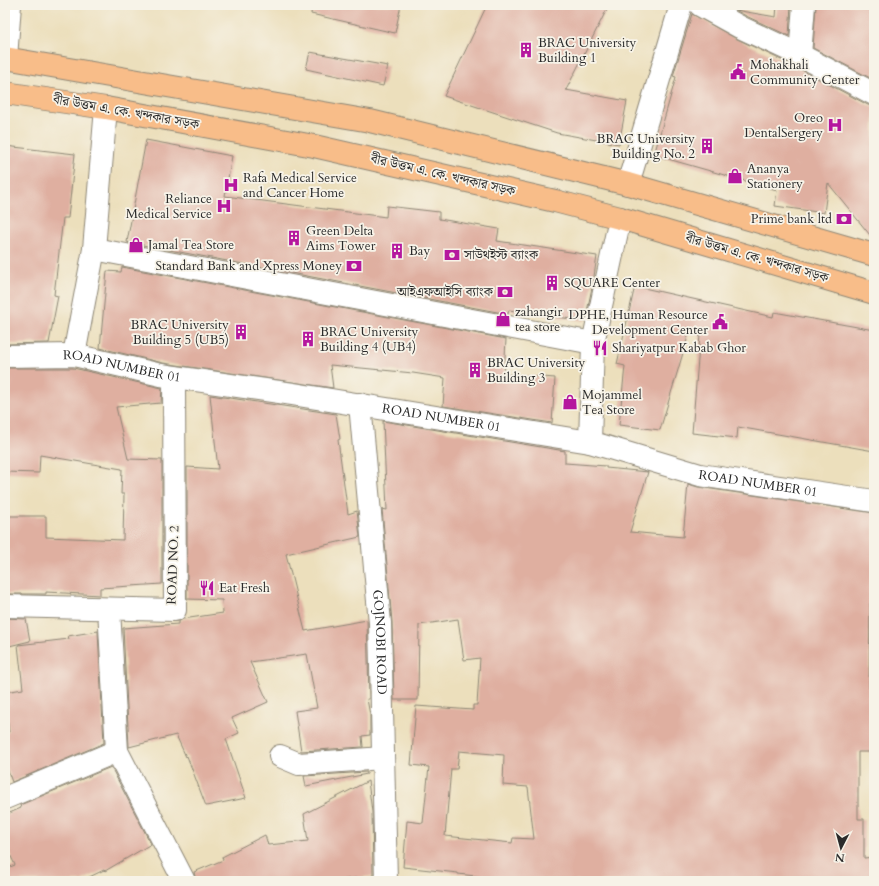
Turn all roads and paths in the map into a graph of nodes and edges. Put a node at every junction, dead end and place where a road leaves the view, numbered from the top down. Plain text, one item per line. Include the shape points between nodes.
1 (10, 5) edge
2 (681, 5) edge
3 (700, 5) edge
4 (804, 5) edge
5 (800, 55) junction
6 (6, 58) edge
7 (5, 93) edge
8 (874, 94) edge
9 (106, 108) junction
10 (628, 184) junction
11 (620, 218) junction
12 (94, 249) junction
13 (874, 255) edge
14 (874, 292) edge
15 (593, 343) junction
16 (74, 355) junction
17 (5, 356) edge
18 (174, 377) junction
19 (360, 404) junction
20 (590, 442) junction
21 (874, 501) edge
22 (5, 606) edge
23 (109, 609) junction
24 (117, 751) junction
25 (280, 756) dead end
26 (383, 758) junction
27 (5, 798) edge
28 (184, 881) edge
29 (386, 881) edge

1 - 6 street
2 - 10 street
3 - 5 street
4 - 5 street
5 - 8 street
6 - 10 main road via 370,121
7 - 9 main road, বীর উত্তম এ. কে. খন্দকার সড়ক
9 - 11 main road, বীর উত্তম এ. কে. খন্দকার সড়ক via 314,146
9 - 12 street
10 - 13 main road
11 - 14 main road, বীর উত্তম এ. কে. খন্দকার সড়ক
11 - 15 street
12 - 15 street
12 - 16 street
15 - 20 street
16 - 17 street, ROAD NUMBER 01
16 - 18 street, ROAD NUMBER 01
18 - 19 street, ROAD NUMBER 01
18 - 23 street, ROAD NO. 2 via 175,610
19 - 20 street, ROAD NUMBER 01
19 - 26 street, GOJNOBI ROAD via 380,623
20 - 21 street, ROAD NUMBER 01 via 700,475
22 - 23 street, ROAD NO. 2
23 - 24 street
24 - 27 street
24 - 28 street
25 - 26 street via 299,764
26 - 29 street, GOJNOBI ROAD

